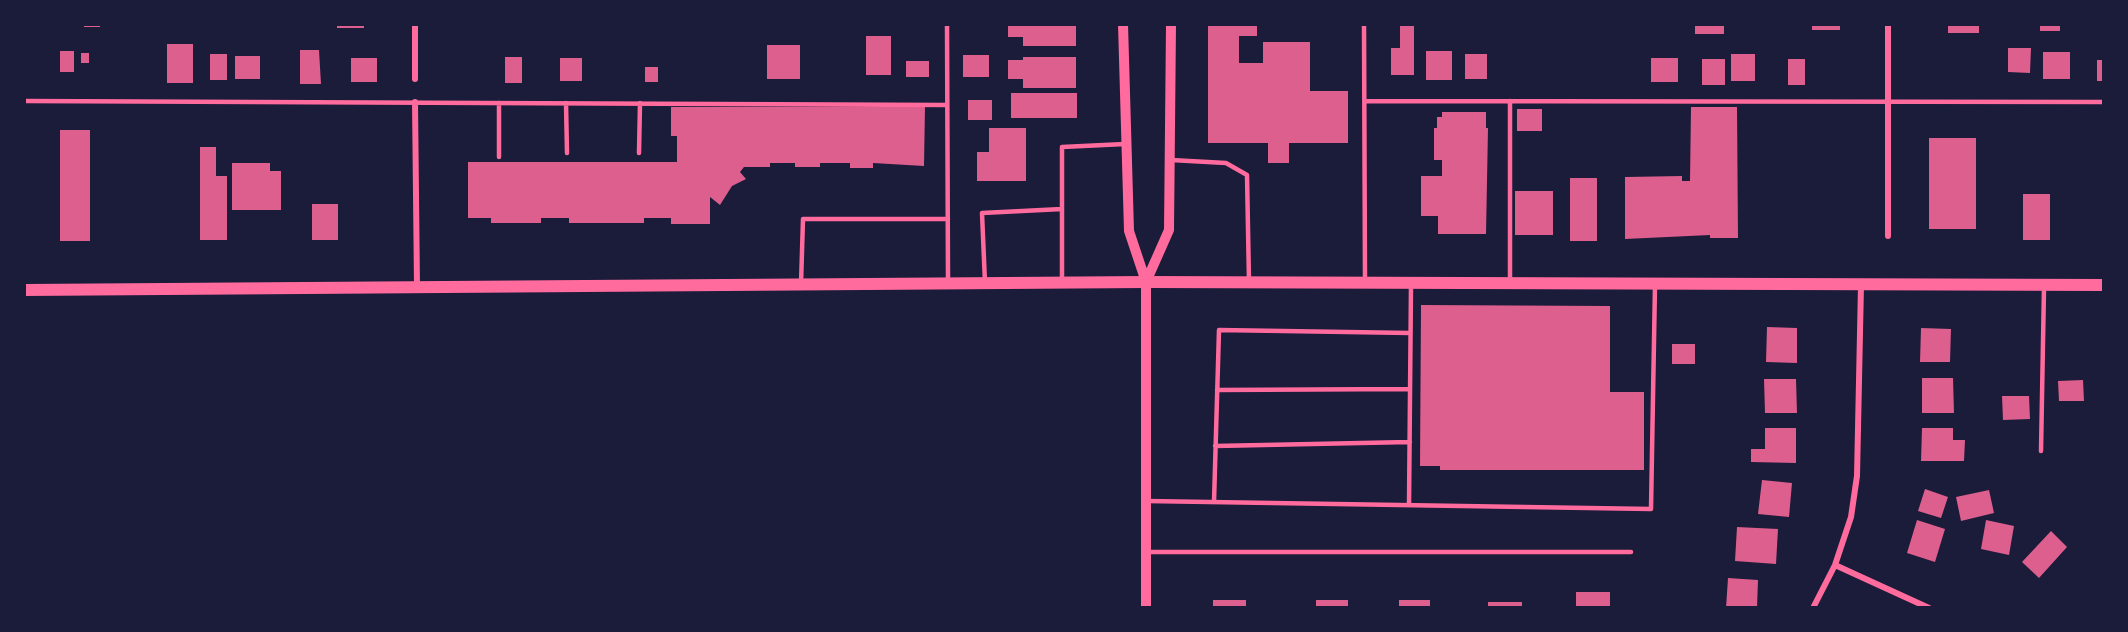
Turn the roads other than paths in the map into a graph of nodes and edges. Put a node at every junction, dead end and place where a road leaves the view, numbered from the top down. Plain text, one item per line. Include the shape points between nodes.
1 (415, 24) edge
2 (947, 24) edge
3 (1123, 24) edge
4 (1171, 24) edge
5 (1364, 24) edge
6 (1888, 24) edge
7 (415, 79) dead end
8 (24, 101) edge
9 (1365, 101) junction
10 (1510, 101) junction
11 (416, 102) junction
12 (1888, 102) junction
13 (2104, 102) edge
14 (499, 103) junction
15 (566, 103) junction
16 (640, 103) junction
17 (947, 105) junction
18 (1128, 144) junction
19 (567, 153) dead end
20 (639, 153) dead end
21 (499, 157) dead end
22 (1168, 160) junction
23 (1062, 209) junction
24 (948, 219) junction
25 (1888, 236) dead end
26 (1062, 282) junction
27 (1146, 282) junction
28 (1249, 282) junction
29 (948, 283) junction
30 (985, 283) junction
31 (1365, 283) junction
32 (1411, 283) junction
33 (1510, 283) junction
34 (801, 284) junction
35 (1655, 284) junction
36 (1861, 284) junction
37 (2044, 285) junction
38 (2104, 285) edge
39 (417, 287) junction
40 (24, 290) edge
41 (1410, 333) junction
42 (1410, 389) junction
43 (1217, 390) junction
44 (1410, 442) junction
45 (1215, 446) junction
46 (2041, 452) dead end
47 (1146, 501) junction
48 (1214, 502) junction
49 (1409, 505) junction
50 (1146, 552) junction
51 (1631, 552) dead end
52 (1835, 565) junction
53 (1146, 608) edge
54 (1813, 608) edge
55 (1929, 608) edge

1 - 7 street
2 - 17 lane
3 - 18 street
4 - 22 street
5 - 9 lane
6 - 12 street
8 - 11 lane
9 - 10 lane
9 - 31 lane
10 - 12 lane
10 - 33 lane
11 - 14 lane
11 - 39 street
12 - 13 lane
12 - 25 street
14 - 15 lane
14 - 21 lane
15 - 16 lane
15 - 19 lane
16 - 17 lane
16 - 20 lane
17 - 24 lane
18 - 23 lane via 1062,147
18 - 27 street via 1129,231
22 - 27 street via 1169,230
22 - 28 lane via 1226,163 1247,175
23 - 26 lane
23 - 30 lane via 982,213
24 - 29 lane
24 - 34 lane via 803,219
26 - 27 main road
26 - 30 main road
27 - 28 main road
27 - 47 street
28 - 31 main road
29 - 30 main road
29 - 34 main road
31 - 32 main road
32 - 33 main road
32 - 41 lane
33 - 35 main road
34 - 39 main road
35 - 36 main road
35 - 49 lane via 1651,509
36 - 37 main road
36 - 52 street via 1857,476 1851,517
37 - 38 main road
37 - 46 lane
39 - 40 main road
41 - 42 lane
41 - 43 lane via 1219,330
42 - 43 lane
42 - 44 lane
43 - 45 lane
44 - 45 lane
44 - 49 lane
45 - 48 lane
47 - 48 lane
47 - 50 street
48 - 49 lane
50 - 51 lane
50 - 53 street
52 - 54 street
52 - 55 street

